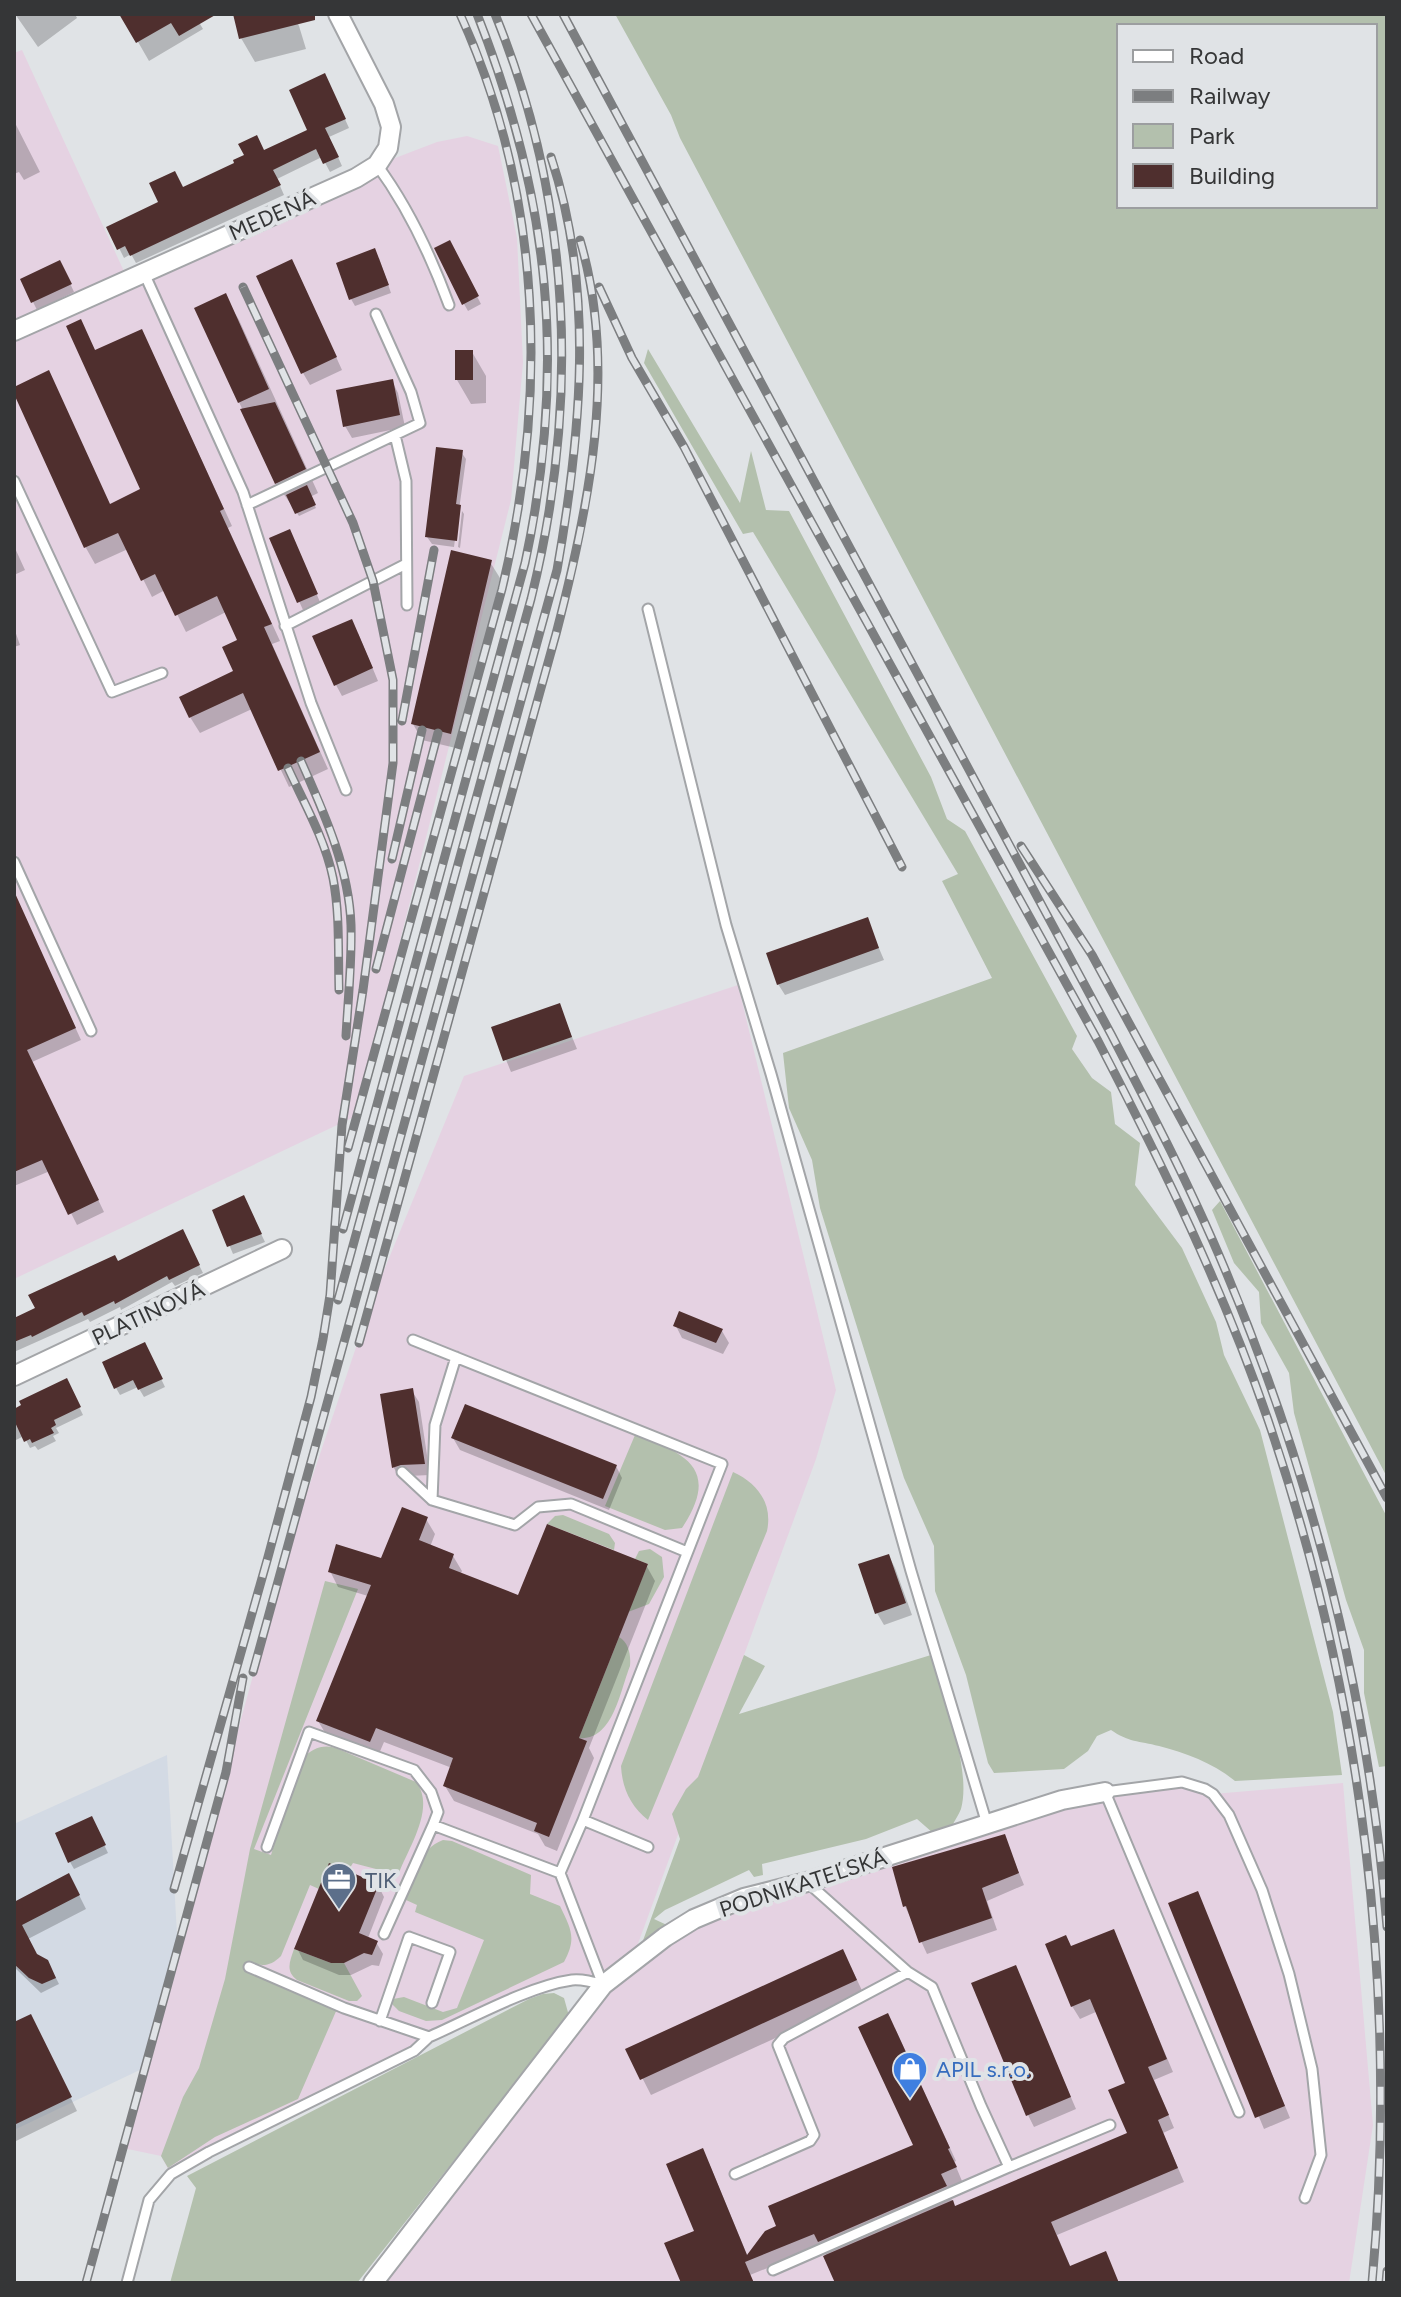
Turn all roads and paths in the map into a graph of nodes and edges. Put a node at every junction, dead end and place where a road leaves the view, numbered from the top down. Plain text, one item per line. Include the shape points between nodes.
1 (338, 14) edge
2 (377, 165) junction
3 (144, 273) junction
4 (449, 305) dead end
5 (376, 314) dead end
6 (14, 331) edge
7 (395, 435) junction
8 (14, 481) edge
9 (247, 505) junction
10 (406, 564) junction
11 (407, 605) dead end
12 (648, 609) dead end
13 (285, 626) junction
14 (162, 673) dead end
15 (346, 790) dead end
16 (14, 862) edge
17 (91, 1031) dead end
18 (282, 1249) dead end
19 (413, 1340) dead end
20 (456, 1357) junction
21 (14, 1376) edge
22 (402, 1472) dead end
23 (432, 1500) junction
24 (687, 1552) junction
25 (1105, 1792) junction
26 (583, 1820) junction
27 (987, 1824) junction
28 (433, 1825) junction
29 (267, 1847) dead end
30 (648, 1847) dead end
31 (560, 1873) junction
32 (807, 1882) junction
33 (384, 1934) dead end
34 (249, 1967) dead end
35 (908, 1972) junction
36 (603, 1985) junction
37 (432, 2003) dead end
38 (380, 2021) junction
39 (429, 2037) junction
40 (1239, 2112) dead end
41 (1110, 2125) dead end
42 (1009, 2167) junction
43 (735, 2174) dead end
44 (1305, 2198) dead end
45 (773, 2270) dead end
46 (127, 2283) edge
47 (373, 2283) edge

1 - 2 street via 391,127 388,148
2 - 3 street, MEDENÁ
2 - 4 lane via 435,268
3 - 6 street, MEDENÁ
3 - 9 lane
5 - 7 lane via 420,423
7 - 9 lane
7 - 10 lane via 406,481
8 - 14 lane via 112,692
9 - 13 lane
10 - 11 lane
10 - 13 lane
12 - 27 lane via 726,925
13 - 15 lane
16 - 17 lane
18 - 21 street, PLATINOVÁ
19 - 20 lane
20 - 23 lane via 435,1425
20 - 24 lane via 722,1464
22 - 23 lane
23 - 24 lane via 515,1525 538,1507 571,1504
24 - 26 lane
25 - 27 street, PODNIKATEĽSKÁ
25 - 40 lane
25 - 44 lane via 1182,1782 1205,1789 1229,1815 1262,1890 1312,2069 1321,2155
26 - 30 lane
26 - 31 lane
27 - 32 street, PODNIKATEĽSKÁ
28 - 29 lane via 435,1802 414,1770 309,1732
28 - 31 lane
28 - 33 lane
31 - 36 lane
32 - 35 lane
32 - 36 street, PODNIKATEĽSKÁ via 744,1898 694,1919
34 - 38 lane
35 - 42 lane via 932,1987
35 - 43 lane via 778,2045 814,2135
36 - 39 lane via 583,1980 555,1984
36 - 47 street, PODNIKATEĽSKÁ
37 - 38 lane via 450,1952 409,1937
38 - 39 lane
39 - 46 lane via 414,2051 171,2174 149,2200
41 - 42 lane
42 - 45 lane

